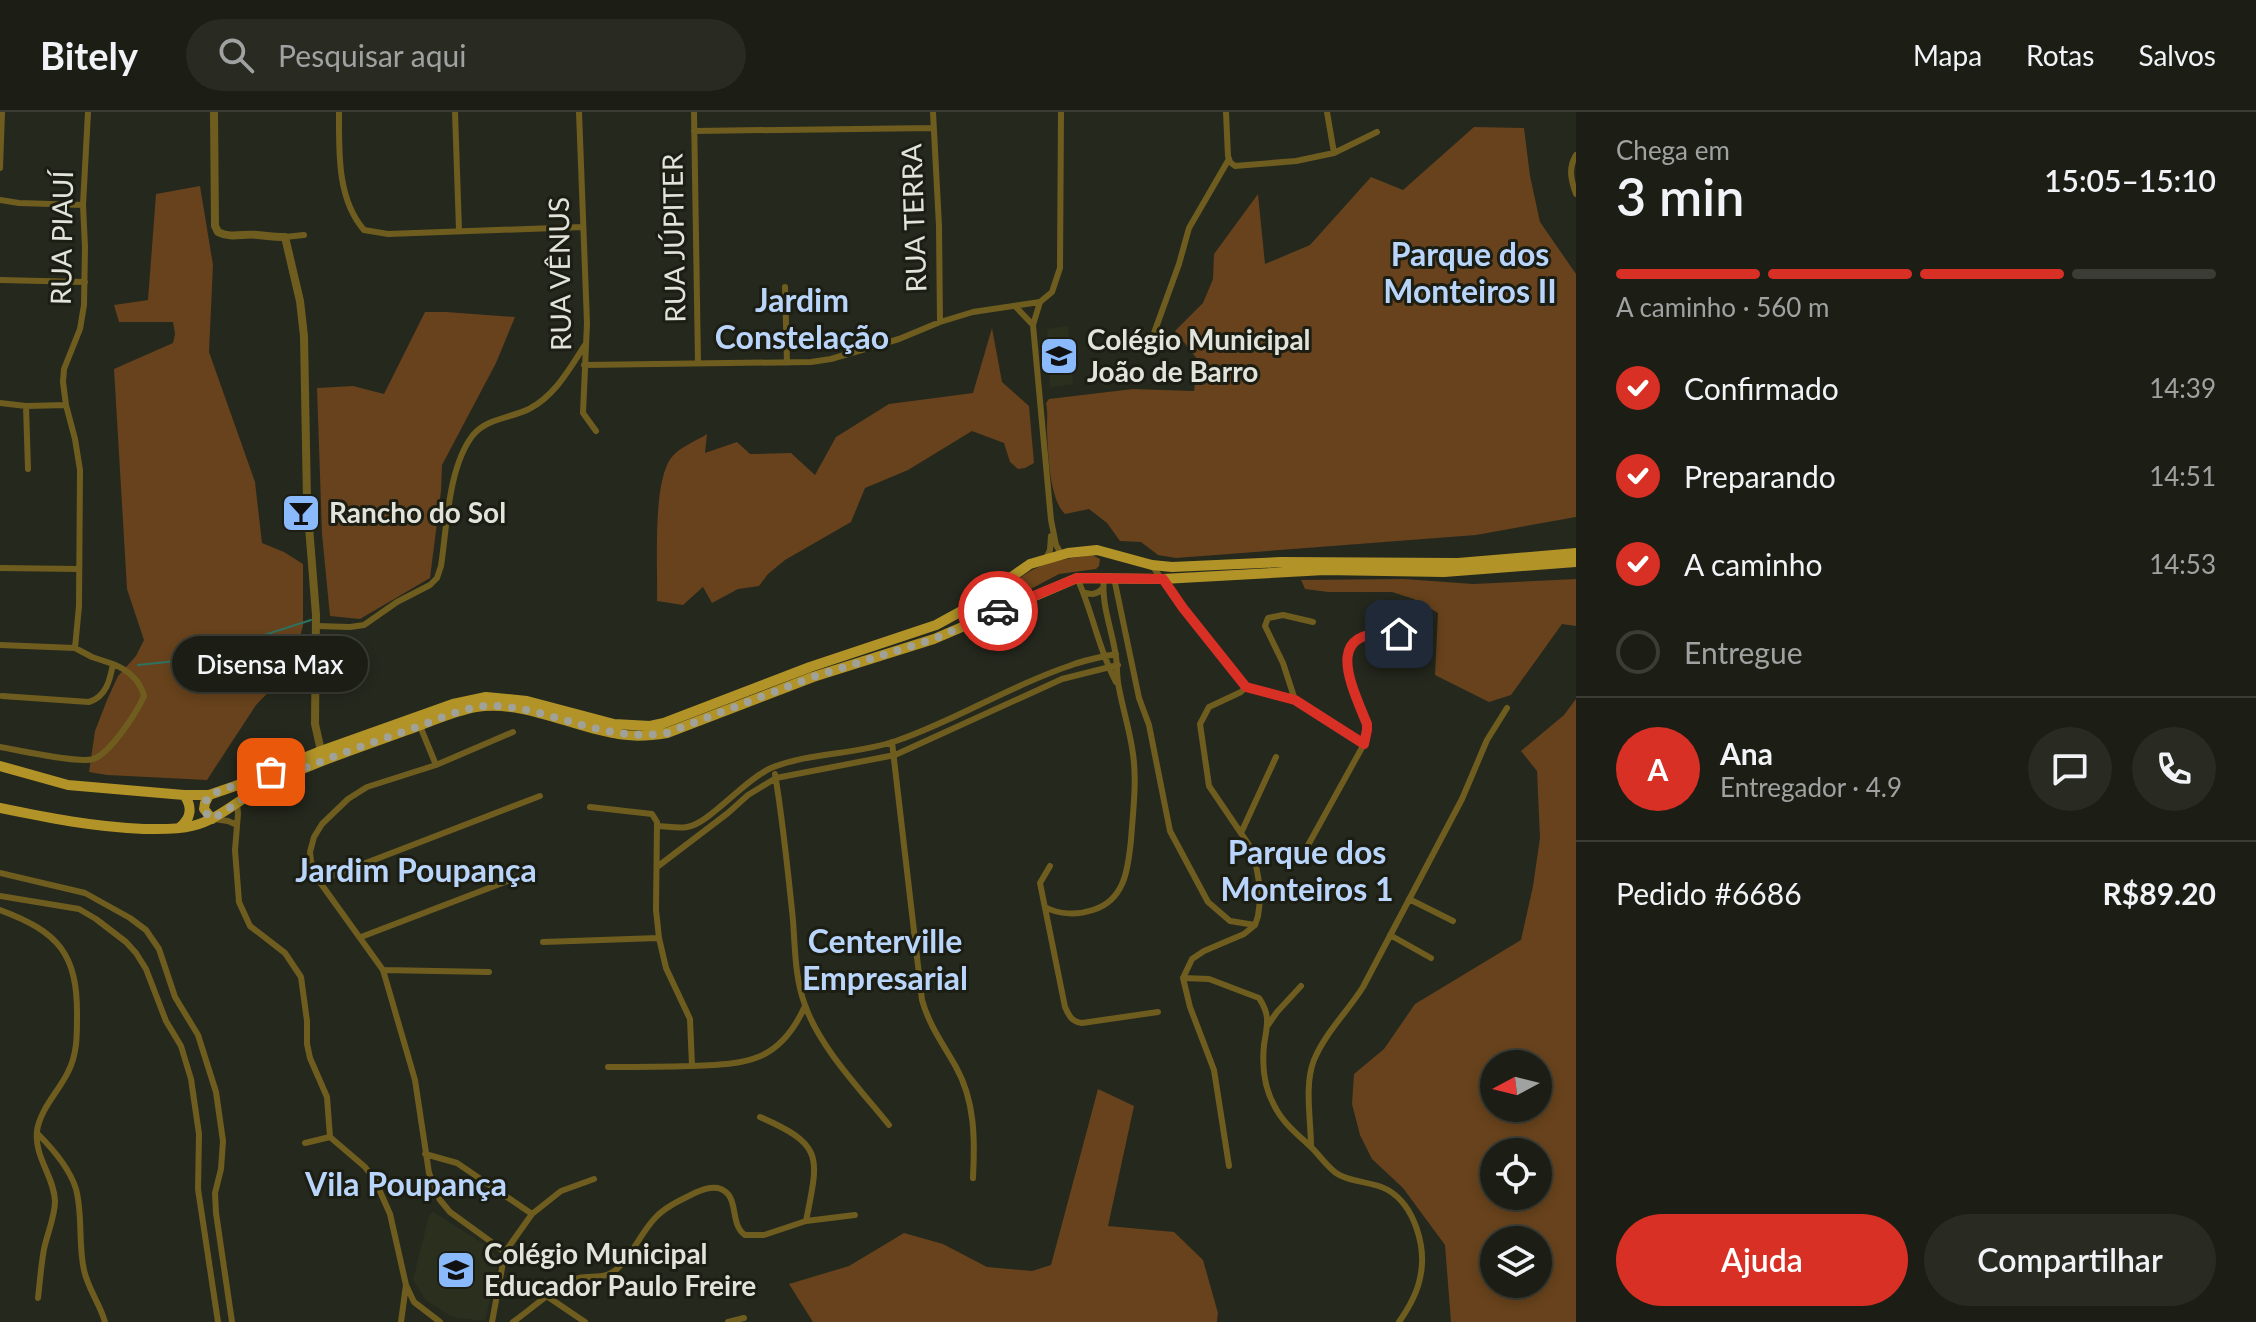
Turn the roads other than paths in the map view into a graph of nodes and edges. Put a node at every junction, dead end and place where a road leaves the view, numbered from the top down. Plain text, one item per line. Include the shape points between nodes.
1 (2, 112) edge
2 (88, 112) edge
3 (214, 112) edge
4 (339, 112) edge
5 (455, 112) edge
6 (579, 112) edge
7 (694, 112) edge
8 (933, 112) edge
9 (1061, 112) edge
10 (1226, 112) edge
11 (1327, 112) edge
12 (933, 128) junction
13 (694, 131) junction
14 (1377, 132) dead end
15 (1334, 153) junction
16 (1576, 155) edge
17 (1229, 159) junction
18 (0, 168) edge
19 (1576, 194) edge
20 (0, 200) edge
21 (83, 205) junction
22 (582, 227) junction
23 (459, 230) junction
24 (304, 235) dead end
25 (285, 237) junction
26 (0, 280) edge
27 (85, 282) junction
28 (785, 287) dead end
29 (1040, 302) junction
30 (1015, 306) junction
31 (940, 322) junction
32 (1033, 325) junction
33 (1154, 333) dead end
34 (585, 345) junction
35 (698, 363) junction
36 (787, 363) junction
37 (584, 365) junction
38 (0, 403) edge
39 (66, 405) junction
40 (26, 406) junction
41 (596, 431) dead end
42 (28, 469) dead end
43 (1051, 520) junction
44 (1103, 551) junction
45 (1576, 553) edge
46 (1062, 555) junction
47 (1046, 558) junction
48 (1576, 562) edge
49 (1152, 565) junction
50 (0, 568) edge
51 (79, 569) junction
52 (1014, 575) junction
53 (1077, 578) junction
54 (1163, 579) junction
55 (1107, 581) junction
56 (1083, 592) junction
57 (1024, 600) junction
58 (1313, 622) dead end
59 (316, 626) junction
60 (1413, 638) dead end
61 (0, 645) edge
62 (75, 648) junction
63 (1116, 654) junction
64 (1103, 657) junction
65 (113, 664) junction
66 (1118, 665) junction
67 (1108, 667) junction
68 (1118, 685) junction
69 (1246, 687) junction
70 (2, 696) dead end
71 (1295, 700) junction
72 (1507, 708) dead end
73 (420, 726) junction
74 (513, 732) dead end
75 (892, 742) junction
76 (1364, 744) junction
77 (0, 747) edge
78 (321, 751) junction
79 (895, 755) junction
80 (1276, 757) dead end
81 (436, 765) junction
82 (0, 766) edge
83 (774, 767) junction
84 (776, 778) junction
85 (225, 790) junction
86 (184, 795) junction
87 (209, 795) junction
88 (540, 796) dead end
89 (237, 803) junction
90 (590, 807) dead end
91 (0, 808) edge
92 (212, 819) junction
93 (237, 825) junction
94 (657, 826) junction
95 (177, 829) junction
96 (1241, 833) junction
97 (1307, 847) dead end
98 (1050, 866) dead end
99 (657, 867) junction
100 (0, 873) edge
101 (518, 877) dead end
102 (319, 881) junction
103 (0, 896) edge
104 (1409, 899) junction
105 (1045, 907) junction
106 (0, 910) edge
107 (1453, 921) dead end
108 (1255, 925) junction
109 (1390, 935) junction
110 (361, 937) junction
111 (659, 938) junction
112 (543, 942) dead end
113 (1431, 958) dead end
114 (383, 970) junction
115 (489, 972) dead end
116 (1183, 978) junction
117 (1301, 986) dead end
118 (805, 1006) junction
119 (1158, 1012) dead end
120 (1268, 1025) junction
121 (692, 1066) junction
122 (608, 1067) dead end
123 (760, 1117) dead end
124 (889, 1125) dead end
125 (37, 1133) junction
126 (330, 1137) junction
127 (305, 1143) dead end
128 (1311, 1147) junction
129 (425, 1154) junction
130 (1229, 1166) dead end
131 (973, 1178) dead end
132 (594, 1179) dead end
133 (532, 1214) junction
134 (855, 1215) dead end
135 (806, 1221) junction
136 (505, 1252) junction
137 (406, 1285) junction
138 (548, 1297) junction
139 (38, 1298) dead end
140 (744, 1318) dead end
141 (105, 1322) edge
142 (218, 1322) edge
143 (232, 1322) edge
144 (401, 1322) edge
145 (440, 1322) edge
146 (492, 1322) edge
147 (513, 1322) edge
148 (585, 1322) edge
149 (728, 1322) edge
150 (1399, 1322) edge

1 - 18 street
2 - 21 street, RUA PIAUÍ
3 - 25 street via 218,232
4 - 23 street via 342,181 364,230
5 - 23 street
6 - 22 street, RUA VÊNUS
7 - 13 street, RUA JÚPITER
8 - 12 street, RUA TERRA
9 - 29 street via 1060,268 1052,292
10 - 17 street
11 - 15 street
12 - 13 street
12 - 31 street, RUA TERRA
13 - 35 street, RUA JÚPITER
14 - 15 street
15 - 17 street via 1239,167
16 - 19 street via 1570,170
17 - 33 street via 1189,228
20 - 21 street
21 - 27 street, RUA PIAUÍ
22 - 23 street
22 - 34 street, RUA VÊNUS
24 - 25 street
25 - 59 street via 304,336
26 - 27 street
27 - 39 street, RUA PIAUÍ via 80,329 64,369
28 - 36 street
29 - 30 street
29 - 32 street
30 - 31 street
30 - 32 street
31 - 36 street via 831,359
32 - 43 street
34 - 37 street, RUA VÊNUS
34 - 59 street via 562,381 539,403 474,433 458,464 434,582 364,625
35 - 36 street
35 - 37 street
37 - 41 street, RUA VÊNUS via 583,413
38 - 40 street
39 - 40 street
39 - 51 street, RUA PIAUÍ via 80,470
40 - 42 street
43 - 46 street
43 - 47 street
44 - 46 main road
44 - 49 main road
44 - 55 main road via 1109,561
45 - 49 main road via 1445,563
46 - 47 main road
47 - 52 main road
48 - 54 main road via 1444,572 1325,570
49 - 54 street
50 - 51 street
51 - 62 street, RUA PIAUÍ
52 - 57 main road via 1008,594
52 - 78 main road via 936,625 664,723 614,724 527,701 486,697
53 - 55 main road
53 - 56 street
53 - 57 main road
54 - 55 main road
54 - 69 street
55 - 56 street via 1100,592
55 - 63 street
55 - 108 street via 1149,725 1170,831 1208,902 1230,921
56 - 64 street
57 - 73 main road via 934,639 798,682 667,733 614,734 496,706
58 - 71 street via 1277,615 1265,626
59 - 78 street via 315,724
60 - 76 street via 1370,633 1348,653 1347,675 1367,724
61 - 62 street
62 - 65 street
63 - 64 street
63 - 66 street
64 - 67 street
64 - 75 street via 1045,675
65 - 70 street via 104,693 89,702
65 - 77 street via 138,682 144,696 98,757 73,759
66 - 67 street
66 - 68 street
67 - 68 street
67 - 79 street via 1062,679
68 - 105 street via 1135,772 1123,883 1117,895 1095,910
69 - 71 street
69 - 96 street via 1209,707 1200,724 1209,786
71 - 76 street
72 - 104 street
73 - 81 street
73 - 89 main road via 323,760
74 - 81 street
75 - 79 street
75 - 83 street
76 - 97 street
78 - 85 main road
79 - 84 street
79 - 131 street via 922,1000 969,1099
80 - 96 street
81 - 102 street via 367,787 332,813 310,852
82 - 86 main road via 68,785
83 - 84 street
83 - 94 street via 694,825
84 - 99 street
84 - 118 street
85 - 87 main road
85 - 89 main road
86 - 87 main road
86 - 95 main road via 190,813
87 - 92 main road via 204,809
88 - 102 street
89 - 92 main road
89 - 93 street
90 - 94 street via 652,814
91 - 95 main road via 83,825
92 - 93 street
92 - 95 main road
93 - 126 street via 239,902 250,926 285,953 301,977 307,1044 327,1097
94 - 99 street
96 - 108 street via 1259,878
98 - 105 street via 1040,883
99 - 111 street
100 - 143 street via 85,893 146,930 159,949 175,997 198,1035 216,1092 223,1141 216,1213
101 - 110 street
102 - 110 street
103 - 142 street via 79,909 126,942 146,969 191,1079 199,1134 198,1189
104 - 107 street
104 - 109 street
105 - 119 street via 1072,1020 1090,1023
106 - 125 street via 31,922 54,940 74,975 74,1058
108 - 116 street via 1198,955
109 - 113 street
109 - 128 street via 1314,1061
110 - 114 street
111 - 112 street
111 - 121 street via 666,968 690,1019
114 - 115 street
114 - 129 street via 415,1080
116 - 120 street via 1209,979 1259,998
116 - 130 street via 1214,1070
117 - 120 street
118 - 121 street via 791,1030 766,1054 734,1064
118 - 124 street via 838,1062
120 - 128 street via 1263,1065 1268,1093 1281,1118
121 - 122 street
123 - 135 street via 792,1131 813,1156
125 - 139 street via 55,1202
125 - 141 street via 76,1188 86,1281
126 - 127 street
126 - 137 street via 375,1180 390,1214
128 - 150 street via 1334,1172 1387,1190 1409,1211 1422,1266
129 - 133 street via 457,1163
129 - 136 street via 440,1200
132 - 133 street via 561,1191
133 - 136 street
134 - 135 street
135 - 138 street via 764,1235 745,1235 736,1226 729,1195 714,1187 704,1189 657,1216 612,1274 575,1279
136 - 146 street
137 - 144 street
137 - 145 street via 414,1302
138 - 147 street
138 - 148 street
140 - 149 street

